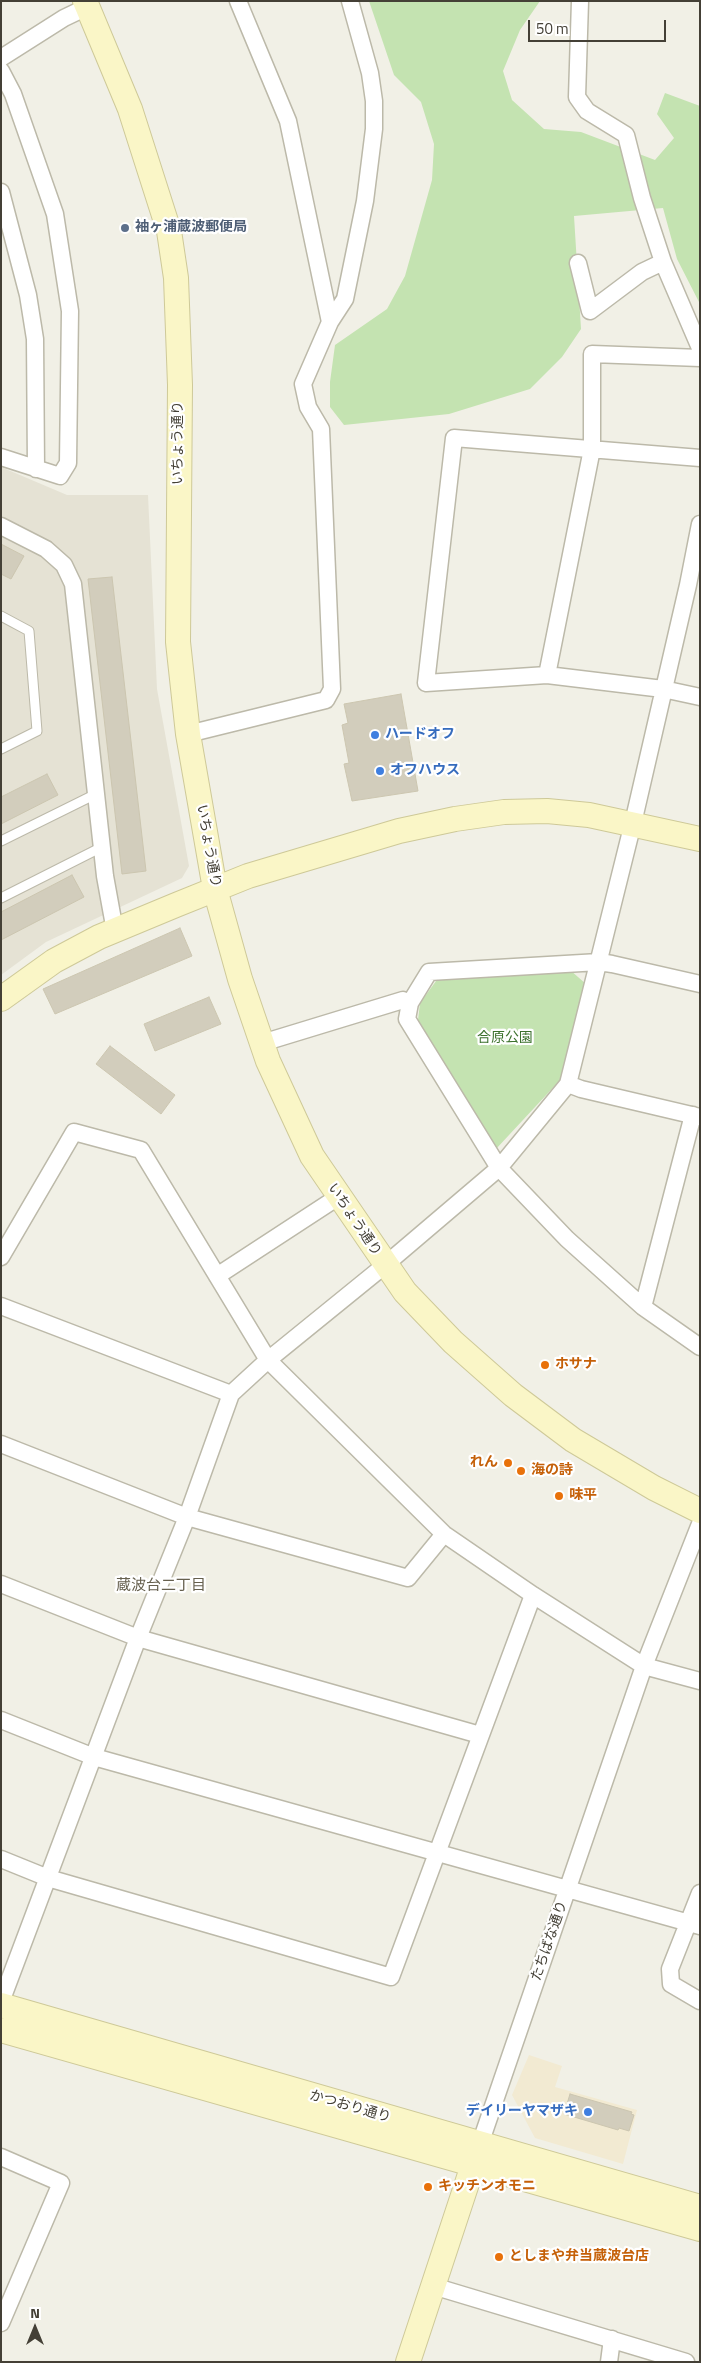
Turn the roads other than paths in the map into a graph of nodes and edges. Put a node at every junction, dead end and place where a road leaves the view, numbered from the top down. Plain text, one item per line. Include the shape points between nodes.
1 (238, 1) edge
2 (350, 1) edge
3 (580, 1) edge
4 (86, 4) edge
5 (1, 58) edge
6 (1, 71) edge
7 (1, 192) edge
8 (663, 262) junction
9 (578, 263) dead end
10 (330, 322) junction
11 (700, 348) edge
12 (700, 358) edge
13 (592, 449) junction
14 (1, 457) edge
15 (700, 458) edge
16 (36, 469) junction
17 (700, 524) edge
18 (1, 526) edge
19 (694, 587) edge
20 (1, 616) edge
21 (548, 675) junction
22 (663, 689) junction
23 (700, 697) edge
24 (188, 734) junction
25 (1, 749) edge
26 (96, 794) junction
27 (633, 823) junction
28 (700, 840) edge
29 (1, 841) edge
30 (102, 847) junction
31 (215, 889) junction
32 (1, 898) edge
33 (115, 931) junction
34 (599, 962) junction
35 (700, 984) edge
36 (1, 999) edge
37 (410, 1003) junction
38 (262, 1042) junction
39 (568, 1084) junction
40 (696, 1116) edge
41 (499, 1168) junction
42 (338, 1197) junction
43 (1, 1257) edge
44 (385, 1265) junction
45 (217, 1276) junction
46 (1, 1306) edge
47 (642, 1308) junction
48 (700, 1347) edge
49 (268, 1360) junction
50 (231, 1394) junction
51 (1, 1444) edge
52 (700, 1511) edge
53 (187, 1517) junction
54 (700, 1524) edge
55 (444, 1534) junction
56 (1, 1584) edge
57 (533, 1595) junction
58 (138, 1638) junction
59 (644, 1666) junction
60 (700, 1681) edge
61 (1, 1720) edge
62 (480, 1734) junction
63 (94, 1757) junction
64 (437, 1852) junction
65 (1, 1859) edge
66 (48, 1878) junction
67 (568, 1891) junction
68 (700, 1893) edge
69 (694, 1925) edge
70 (700, 2000) edge
71 (1, 2004) edge
72 (1, 2030) edge
73 (477, 2154) junction
74 (1, 2156) edge
75 (700, 2207) edge
76 (700, 2229) edge
77 (434, 2286) junction
78 (8, 2287) edge
79 (1, 2322) edge
80 (612, 2339) junction
81 (408, 2362) edge
82 (608, 2362) edge
83 (686, 2362) edge

1 - 10 street via 288,121
2 - 10 street via 370,73 374,129 365,201 345,299
3 - 8 street via 577,97 587,112 626,135
4 - 5 street
4 - 24 street, いちょう通り via 130,109 152,174 169,231 176,278 180,385 178,642
6 - 16 street via 13,94 55,214 70,311 68,463 60,476
7 - 16 street via 28,295 35,339
8 - 9 street via 642,272 590,310
8 - 11 street
10 - 24 street via 303,384 308,408 321,429 332,690 326,700
12 - 13 street via 592,354
13 - 15 street
13 - 21 street
13 - 21 street via 454,438 426,683
14 - 16 street
17 - 19 street
18 - 26 street via 46,549 64,565 74,584
19 - 22 street
20 - 25 lane via 29,631 37,731
21 - 22 street
22 - 23 street
22 - 27 street
24 - 31 street, いちょう通り
26 - 29 lane
26 - 30 street
27 - 28 street
27 - 31 street via 547,811 504,812 455,819 399,831
27 - 34 street
30 - 32 lane
30 - 33 street
31 - 33 street
31 - 38 street, いちょう通り via 240,979
33 - 36 street via 54,961
34 - 35 street
34 - 37 street via 429,972
34 - 39 street
37 - 38 street via 403,1000
37 - 41 street via 407,1019
38 - 42 street, いちょう通り via 312,1156
39 - 40 street via 581,1090
39 - 41 street
40 - 47 street
41 - 44 street
41 - 47 street via 567,1240
42 - 44 street, いちょう通り
42 - 45 street
43 - 45 street via 74,1132 141,1150
44 - 49 street
44 - 52 street, いちょう通り via 405,1292 453,1342 513,1395 573,1440
45 - 49 street
46 - 50 street
47 - 48 street
49 - 50 street
49 - 55 street
50 - 53 street
51 - 53 street
53 - 55 street via 408,1578
53 - 58 street
54 - 59 street, たちばな通り
55 - 57 street
56 - 58 street
57 - 59 street
57 - 62 street
58 - 62 street
58 - 63 street
59 - 60 street
59 - 67 street, たちばな通り
61 - 63 street
62 - 64 street
63 - 64 street
63 - 66 street
64 - 66 street via 391,1977
64 - 67 street
65 - 66 street
66 - 71 street
67 - 69 street
67 - 73 street, たちばな通り
68 - 69 street
69 - 70 street via 670,1969 671,1984
71 - 73 street, かつおり通り
72 - 73 street, かつおり通り
73 - 75 street, かつおり通り
73 - 76 street, かつおり通り
73 - 77 street, たちばな通り
74 - 78 street via 61,2183
77 - 80 street
77 - 81 street, たちばな通り
78 - 79 street
80 - 82 street
80 - 83 street

